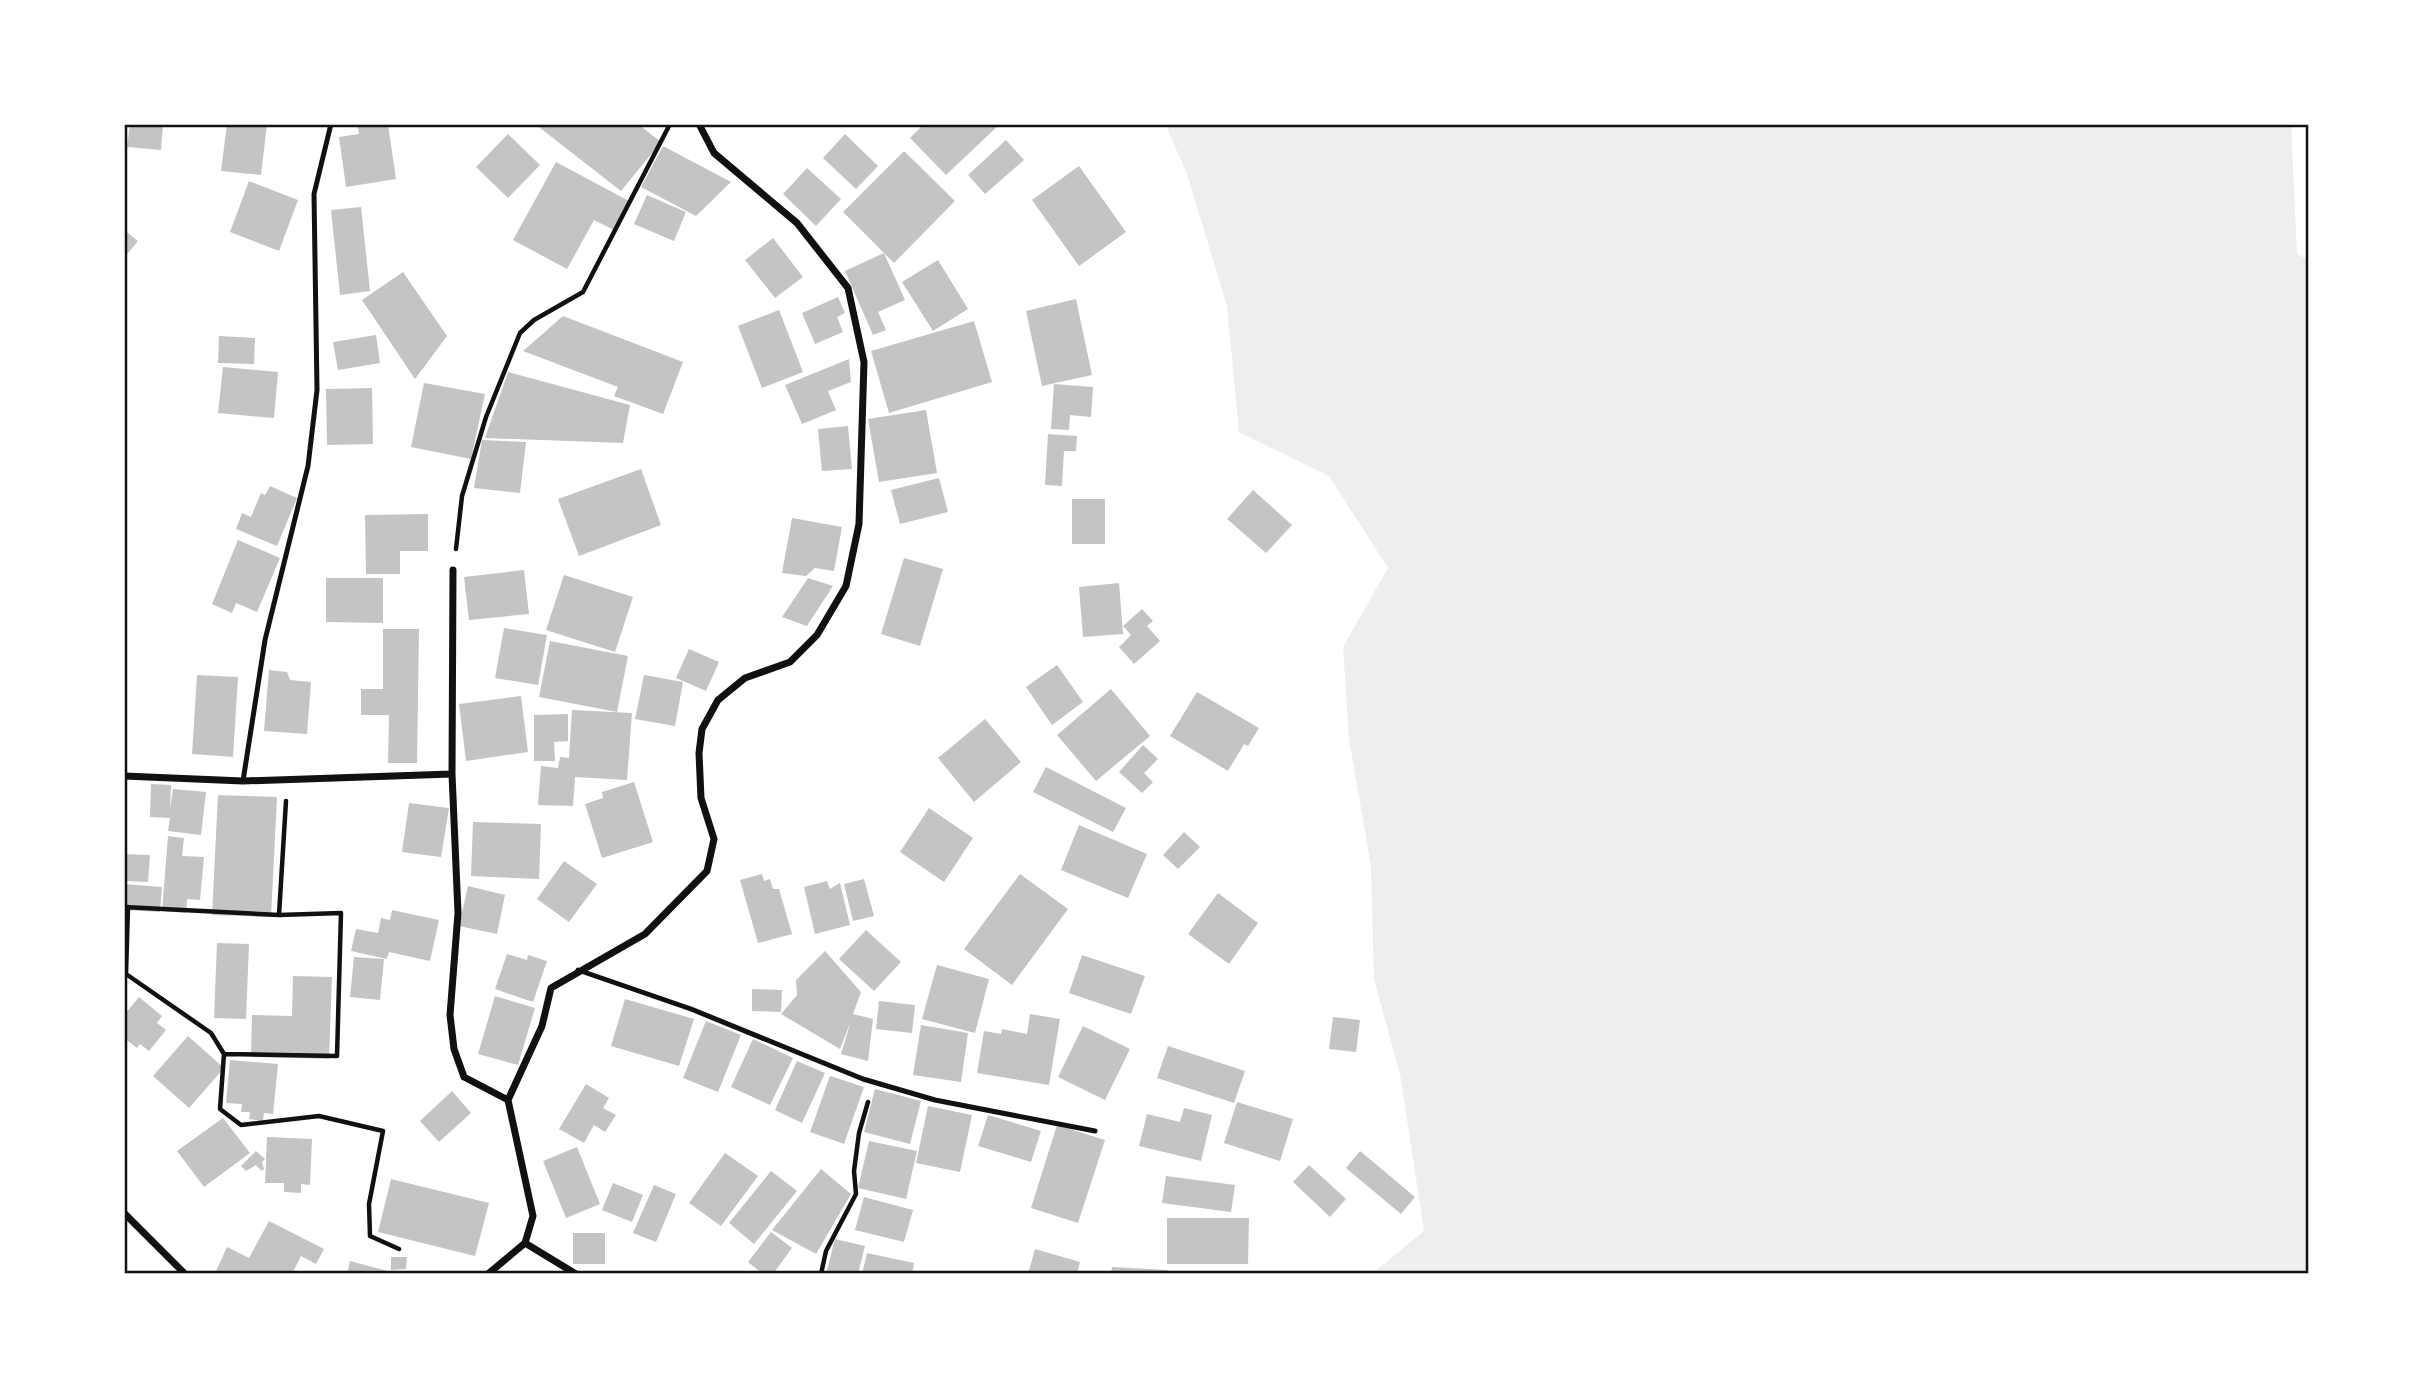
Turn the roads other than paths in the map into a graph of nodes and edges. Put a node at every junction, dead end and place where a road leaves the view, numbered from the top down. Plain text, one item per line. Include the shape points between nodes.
1 (331, 124) edge
2 (699, 124) edge
3 (453, 570) road end
4 (452, 774) junction
5 (124, 776) edge
6 (243, 780) junction
7 (577, 970) junction
8 (508, 1100) junction
9 (1095, 1131) dead end
10 (124, 1213) edge
11 (525, 1243) junction
12 (185, 1274) edge
13 (488, 1274) edge
14 (576, 1274) edge

1 - 6 lane via 314,194 317,390 308,466 265,640
2 - 7 street via 714,153 797,223 848,288 864,362 859,524 846,586 817,635 790,663 745,678 718,699 702,729 701,799 715,839 707,871 645,934
3 - 4 street
4 - 6 street
4 - 8 street via 458,913 450,1015 454,1049 464,1077
5 - 6 street
7 - 8 street via 551,988 542,1026
7 - 9 lane via 691,1009 863,1079 935,1100
8 - 11 street via 533,1216
10 - 12 street
11 - 13 street
11 - 14 street

